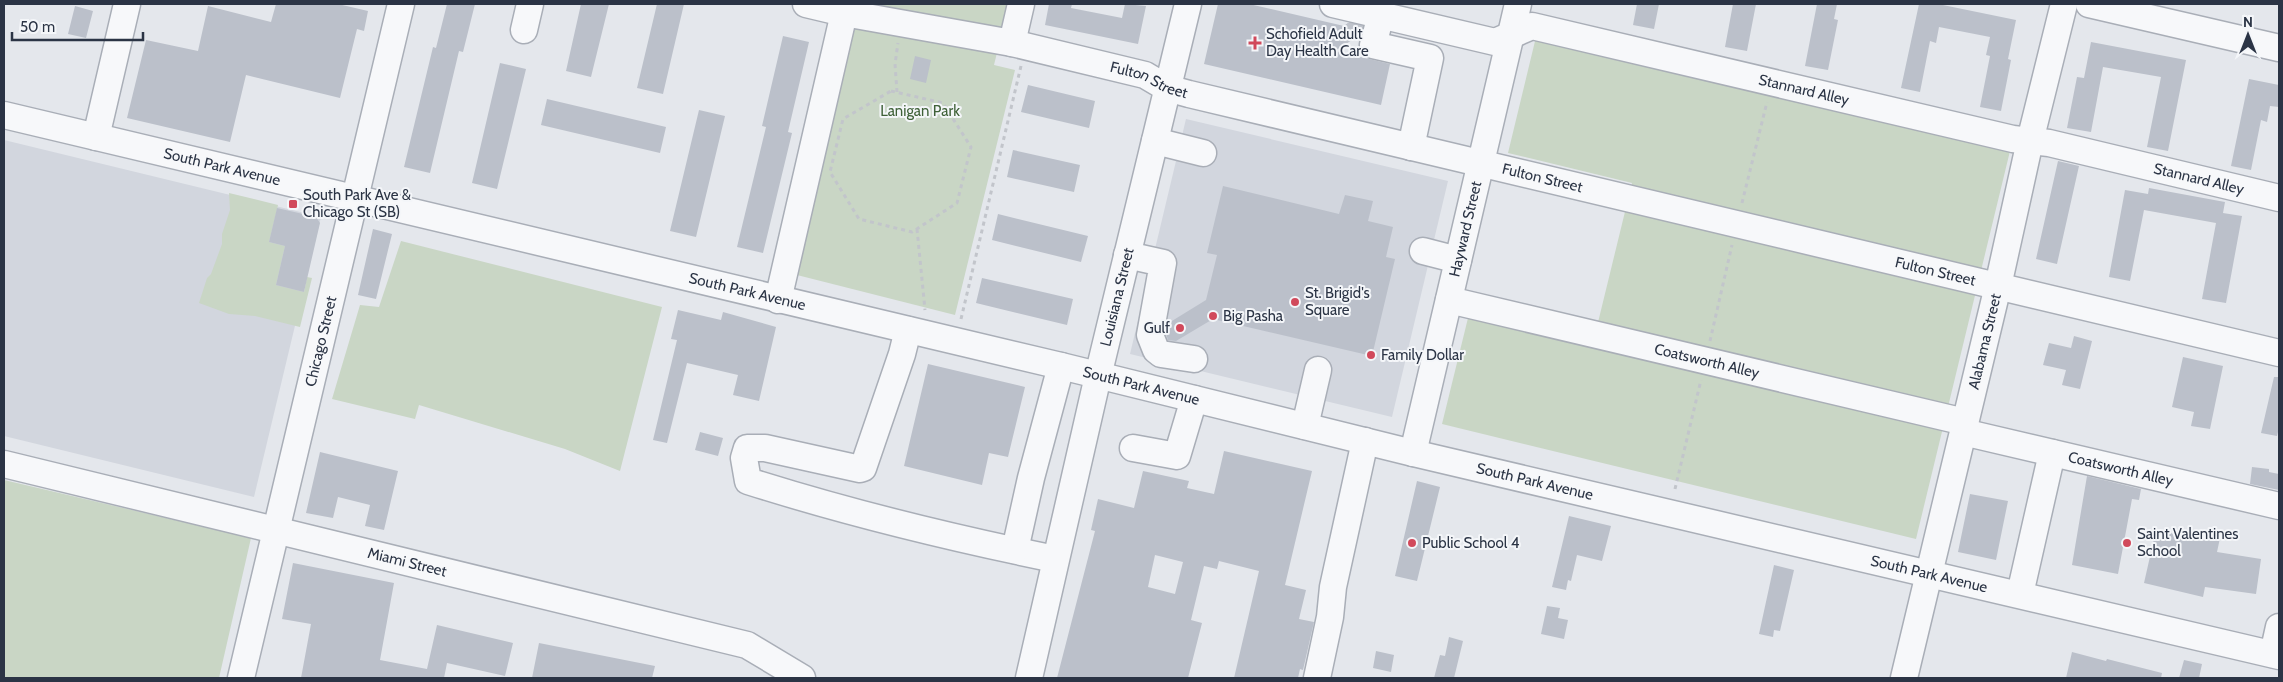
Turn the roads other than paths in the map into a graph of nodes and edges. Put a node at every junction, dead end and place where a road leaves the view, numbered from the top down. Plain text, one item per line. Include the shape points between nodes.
1 (127, 4) edge
2 (401, 4) edge
3 (530, 4) edge
4 (806, 4) edge
5 (1021, 4) edge
6 (1188, 4) edge
7 (1518, 4) edge
8 (2064, 4) edge
9 (2089, 4) edge
10 (844, 13) junction
11 (1381, 15) junction
12 (1349, 23) edge
13 (524, 30) dead end
14 (1512, 33) junction
15 (2279, 48) edge
16 (1016, 54) junction
17 (1167, 88) junction
18 (4, 115) edge
19 (96, 137) junction
20 (2030, 141) junction
21 (1154, 142) junction
22 (1411, 147) junction
23 (1203, 152) dead end
24 (1481, 163) junction
25 (2279, 198) edge
26 (354, 199) junction
27 (1423, 251) dead end
28 (1127, 255) junction
29 (1458, 260) junction
30 (1998, 286) junction
31 (778, 300) junction
32 (1449, 300) junction
33 (908, 330) junction
34 (2279, 353) edge
35 (1061, 366) junction
36 (1318, 370) dead end
37 (1098, 376) junction
38 (1190, 398) junction
39 (1306, 426) junction
40 (1964, 427) junction
41 (1365, 441) junction
42 (1133, 448) dead end
43 (1413, 453) junction
44 (2052, 453) junction
45 (4, 464) edge
46 (2279, 506) edge
47 (276, 530) junction
48 (1015, 550) junction
49 (1055, 559) junction
50 (1929, 573) junction
51 (2020, 594) junction
52 (2279, 627) edge
53 (2276, 655) edge
54 (241, 678) edge
55 (802, 678) edge
56 (1029, 678) edge
57 (1317, 678) edge
58 (1904, 678) edge

1 - 19 street
2 - 26 street, Chicago Street
3 - 13 street
4 - 10 street, Fulton Street
5 - 16 street
6 - 17 street, Louisiana Street
7 - 14 street, Hayward Street
8 - 20 street, Alabama Street
9 - 15 street
10 - 16 street, Fulton Street
10 - 31 street
11 - 12 street, Stannard Alley
11 - 12 street
11 - 14 street, Stannard Alley via 1495,42
12 - 22 street via 1430,58
14 - 20 street, Stannard Alley via 1532,26
14 - 24 street, Hayward Street
16 - 17 street, Fulton Street via 1145,75
17 - 21 street, Louisiana Street
17 - 22 street, Fulton Street
18 - 19 street, South Park Avenue
19 - 26 street, South Park Avenue
20 - 25 street, Stannard Alley
20 - 30 street, Alabama Street
21 - 23 street
21 - 28 street, Louisiana Street
22 - 24 street, Fulton Street
24 - 29 street, Hayward Street
24 - 30 street, Fulton Street
26 - 31 street, South Park Avenue
26 - 47 street, Chicago Street
27 - 29 street
28 - 37 street, Louisiana Street
28 - 38 street via 1163,263 1150,335 1161,354 1196,350
29 - 32 street, Hayward Street
30 - 34 street, Fulton Street
30 - 40 street, Alabama Street
31 - 33 street, South Park Avenue
32 - 40 street, Coatsworth Alley
32 - 43 street, Hayward Street
33 - 35 street, South Park Avenue
33 - 48 street via 863,468 765,448 747,448 744,458 748,481
35 - 37 street, South Park Avenue
35 - 48 street
36 - 39 street
37 - 38 street, South Park Avenue
37 - 49 street, Louisiana Street
38 - 39 street, South Park Avenue
38 - 42 street via 1177,456
39 - 41 street, South Park Avenue
40 - 44 street, Coatsworth Alley
40 - 50 street, Alabama Street
41 - 43 street, South Park Avenue
41 - 57 street
43 - 50 street, South Park Avenue
44 - 46 street, Coatsworth Alley
44 - 51 street
45 - 47 street, Miami Street
47 - 54 street, Chicago Street
47 - 55 street, Miami Street via 747,645
48 - 49 street
49 - 56 street, Louisiana Street
50 - 51 street, South Park Avenue
50 - 58 street, Alabama Street
51 - 53 street, South Park Avenue
52 - 53 street

